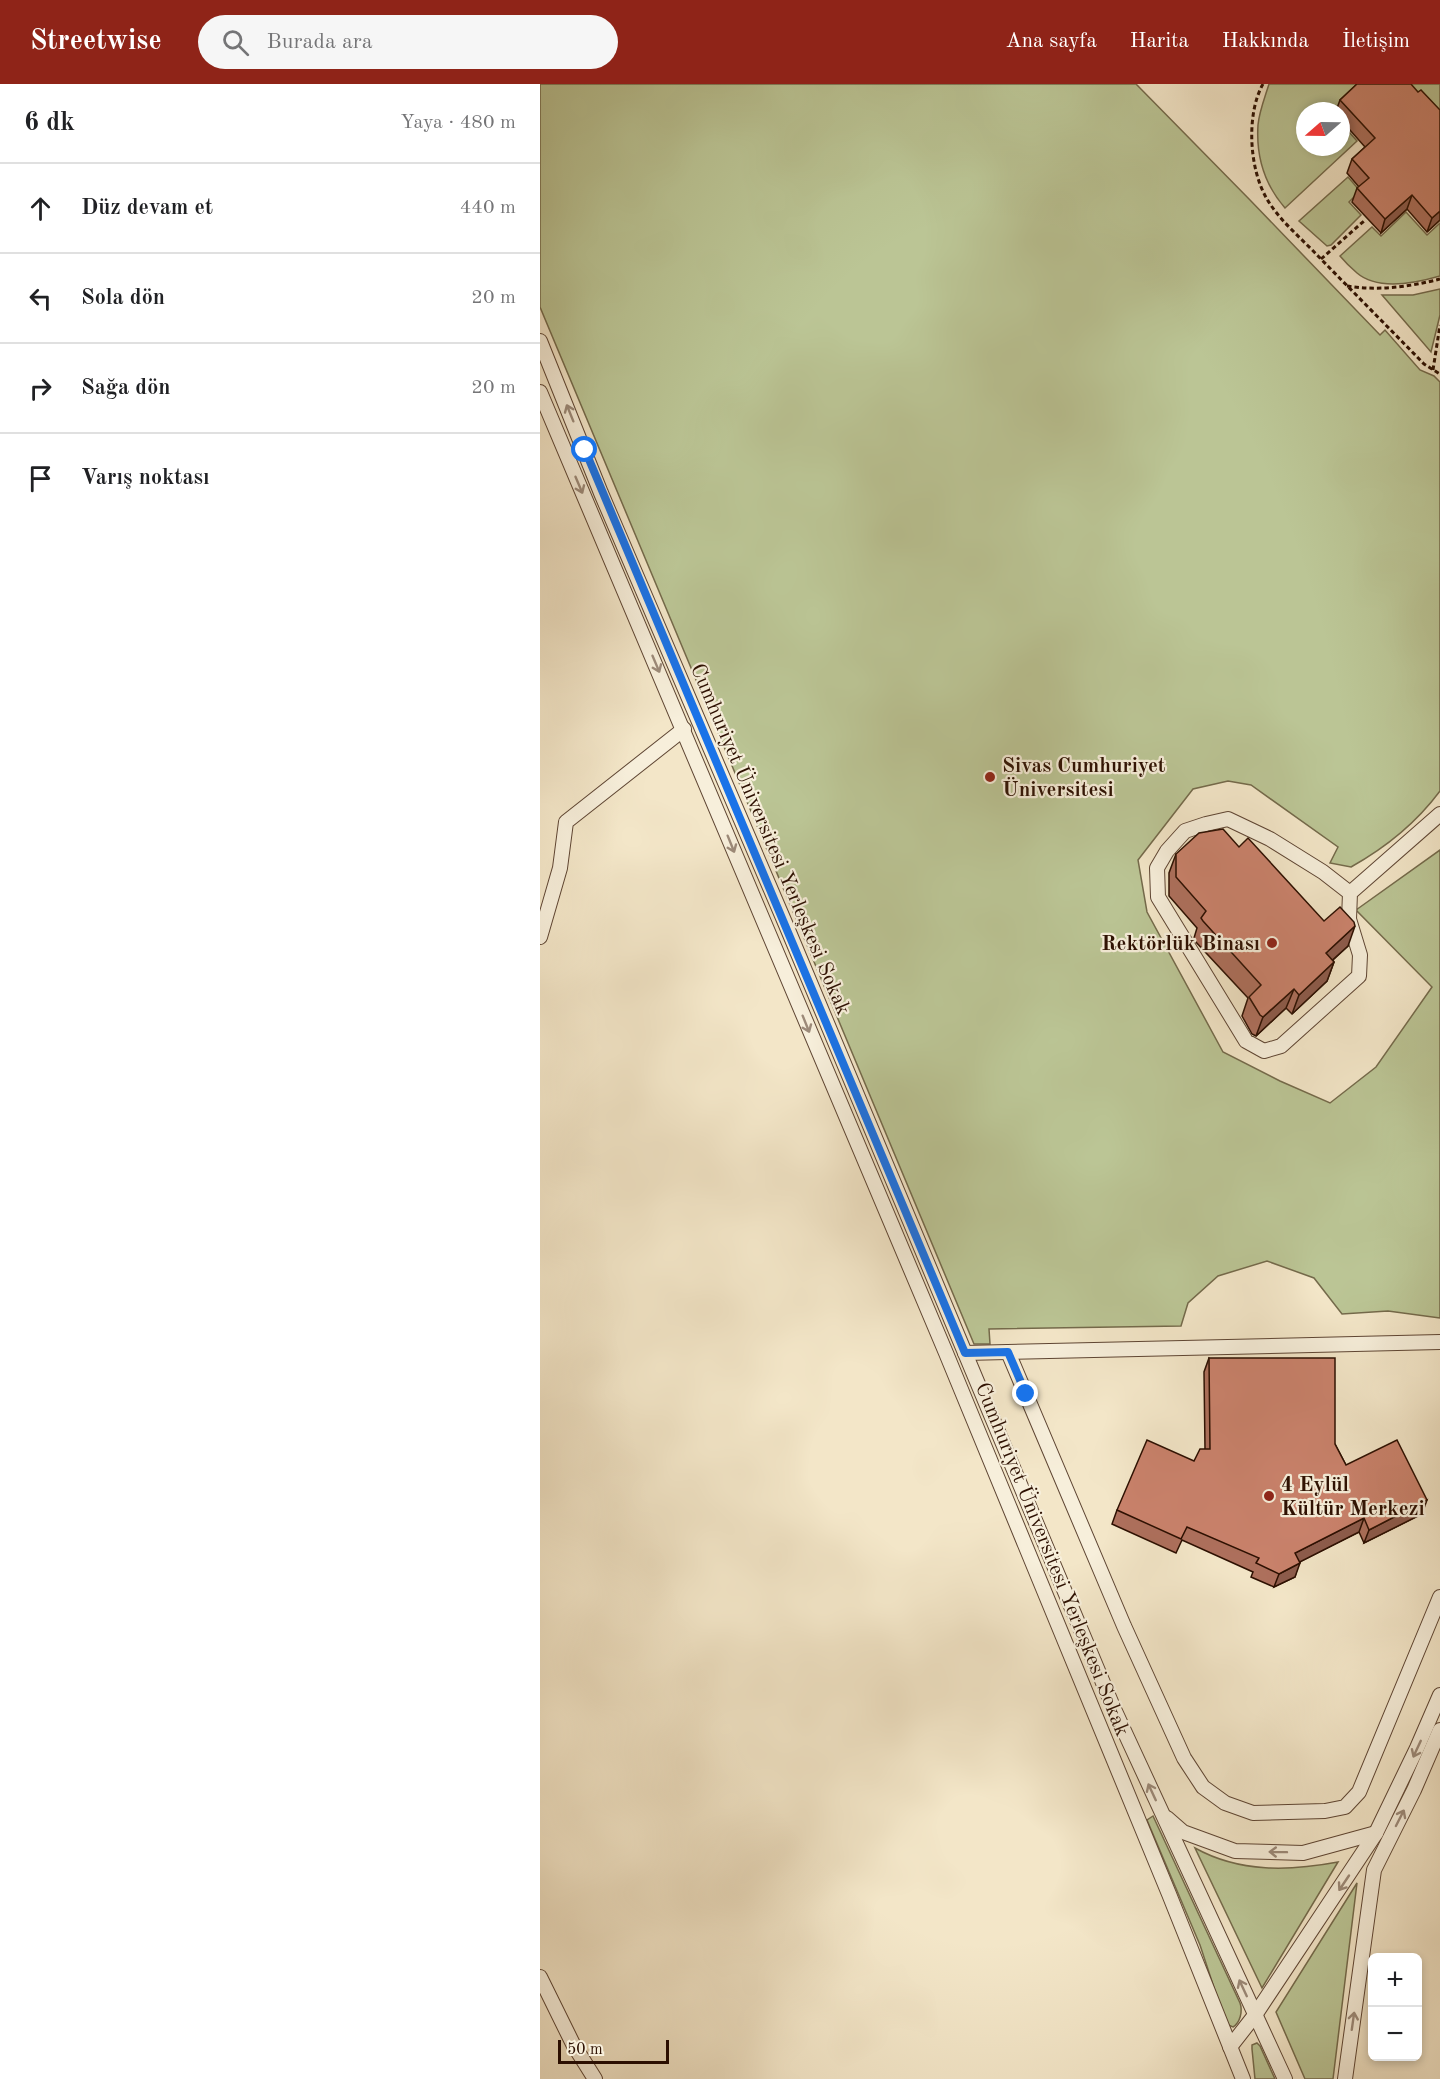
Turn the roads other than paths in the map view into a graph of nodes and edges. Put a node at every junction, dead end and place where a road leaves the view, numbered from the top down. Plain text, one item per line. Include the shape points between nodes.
1 (540, 341) edge
2 (540, 392) edge
3 (684, 729) junction
4 (1440, 814) edge
5 (1350, 893) junction
6 (540, 938) edge
7 (1440, 1342) edge
8 (1008, 1352) junction
9 (965, 1353) junction
10 (1440, 1597) edge
11 (1440, 1695) edge
12 (1440, 1730) edge
13 (1161, 1813) junction
14 (1376, 1833) junction
15 (540, 1977) edge
16 (1255, 2015) junction
17 (1230, 2047) junction
18 (595, 2079) edge
19 (1243, 2079) edge
20 (1285, 2079) edge
21 (1344, 2079) edge

9 -> 1 street, Cumhuriyet Üniversitesi Yerleşkesi Sokak
2 -> 3 street, Cumhuriyet Üniversitesi Yerleşkesi Sokak
3 - 6 street via 566,822 560,868
3 -> 17 street, Cumhuriyet Üniversitesi Yerleşkesi Sokak via 946,1353
4 - 5 street
5 - 5 street via 1270,839 1228,819 1185,831 1157,868 1158,897 1246,1041 1264,1051 1281,1046 1359,976 1359,955 1349,919
7 - 8 street, Cumhuriyet Üniversitesi Yerleşkesi Sokak
8 - 9 street, Cumhuriyet Üniversitesi Yerleşkesi Sokak
8 - 10 street, Cumhuriyet Üniversitesi Yerleşkesi Sokak via 1184,1758 1203,1786 1225,1803 1253,1813 1345,1807 1359,1792
13 -> 9 street, Cumhuriyet Üniversitesi Yerleşkesi Sokak
11 -> 14 street
21 -> 12 street via 1374,1870
14 -> 13 street, Cumhuriyet Üniversitesi Yerleşkesi Sokak via 1303,1853 1235,1851 1183,1832
16 -> 13 street, Cumhuriyet Üniversitesi Yerleşkesi Sokak
14 -> 16 street
15 - 18 street
16 - 17 street
16 - 20 street, Cumhuriyet Üniversitesi Yerleşkesi Sokak
17 - 19 street, Cumhuriyet Üniversitesi Yerleşkesi Sokak

